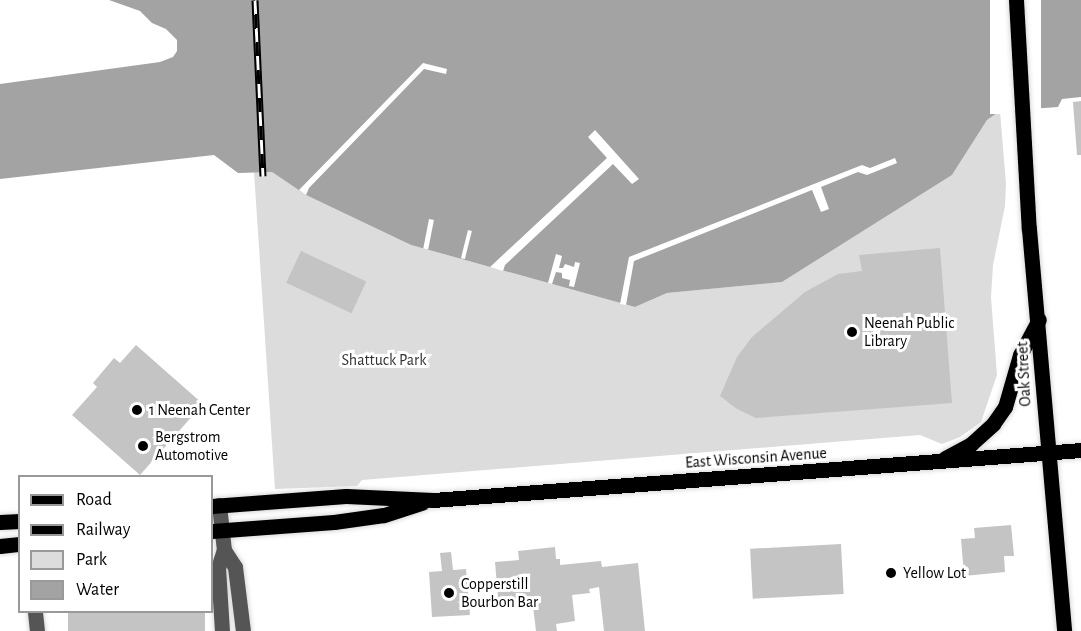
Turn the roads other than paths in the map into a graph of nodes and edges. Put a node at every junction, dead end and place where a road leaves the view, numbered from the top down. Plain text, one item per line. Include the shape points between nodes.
1 (1016, 0) edge
2 (1039, 320) junction
3 (1081, 450) edge
4 (1047, 454) junction
5 (929, 463) junction
6 (433, 500) junction
7 (215, 506) edge
8 (18, 521) edge
9 (0, 522) edge
10 (217, 530) edge
11 (18, 544) edge
12 (0, 546) edge
13 (224, 550) junction
14 (35, 613) edge
15 (37, 631) edge
16 (222, 631) edge
17 (243, 631) edge
18 (1064, 631) edge

1 - 2 main road, Oak Street via 1029,229
2 - 4 main road, Oak Street
2 - 5 main road via 1020,355 1005,407 993,424 971,444
3 - 4 main road, East Wisconsin Avenue
4 - 5 main road, East Wisconsin Avenue
4 - 18 main road, Oak Street
5 - 6 main road, East Wisconsin Avenue
6 - 7 main road, East Wisconsin Avenue via 346,496
6 - 10 main road, East Wisconsin Avenue via 384,515 334,522
7 - 10 lane
8 - 9 main road
10 - 13 lane
11 - 12 main road
13 - 16 lane via 218,568
13 - 17 lane via 235,567
14 - 15 lane

